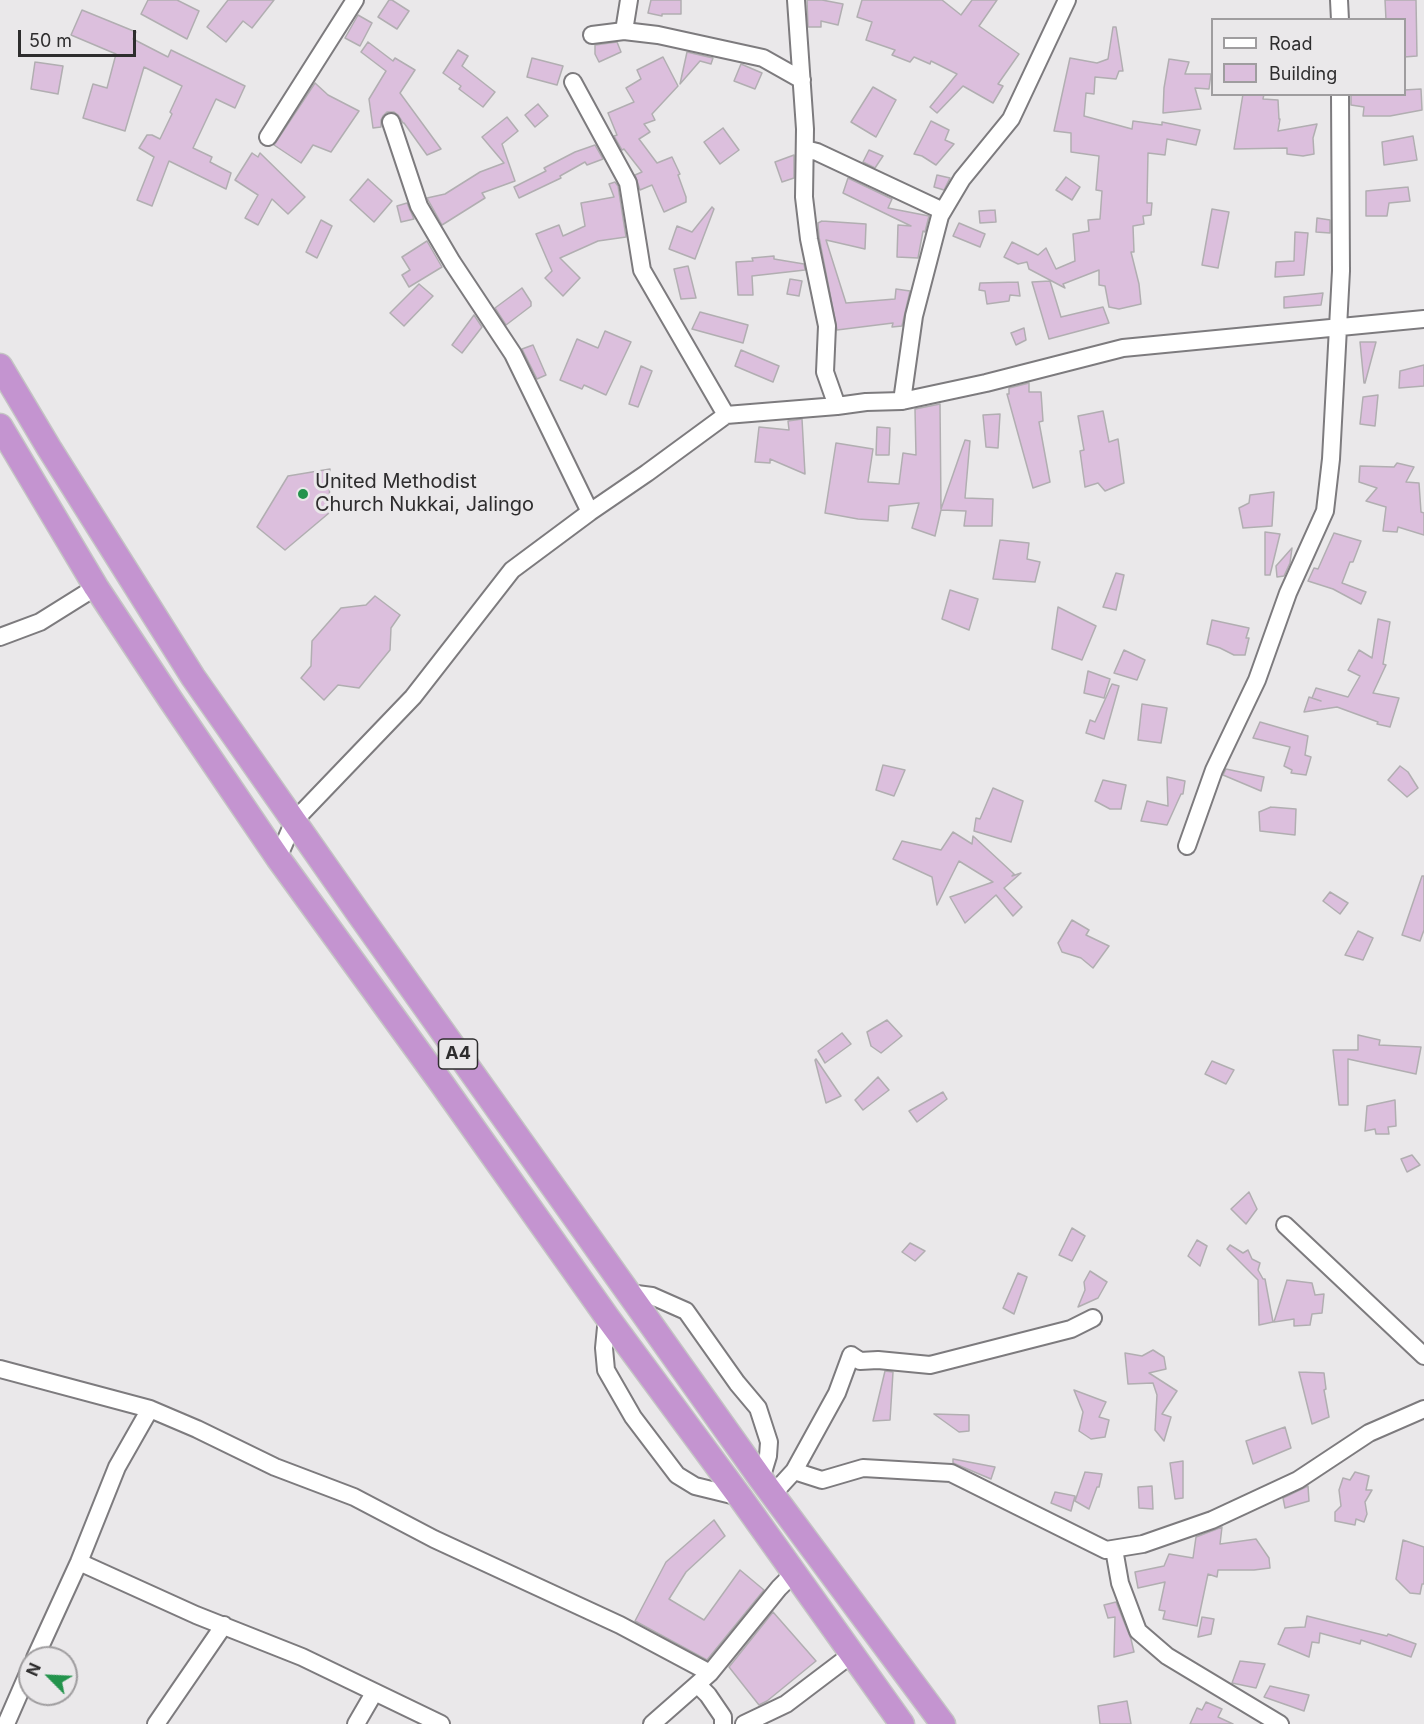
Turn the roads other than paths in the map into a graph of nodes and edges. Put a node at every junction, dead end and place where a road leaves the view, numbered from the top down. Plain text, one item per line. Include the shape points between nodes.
1 (355, 0) edge
2 (629, 0) edge
3 (796, 0) edge
4 (1067, 0) edge
5 (1340, 0) edge
6 (1340, 18) edge
7 (624, 32) junction
8 (592, 35) dead end
9 (802, 80) junction
10 (573, 82) dead end
11 (1340, 96) edge
12 (391, 122) dead end
13 (268, 137) dead end
14 (805, 148) junction
15 (943, 211) junction
16 (1424, 319) edge
17 (1338, 328) junction
18 (0, 366) edge
19 (902, 401) junction
20 (837, 406) junction
21 (726, 415) junction
22 (0, 426) edge
23 (590, 512) junction
24 (96, 587) junction
25 (0, 637) edge
26 (294, 820) junction
27 (1188, 846) dead end
28 (278, 858) junction
29 (1285, 1225) dead end
30 (629, 1293) junction
31 (607, 1317) junction
32 (1093, 1318) dead end
33 (1424, 1356) edge
34 (1, 1371) edge
35 (150, 1408) junction
36 (1424, 1409) edge
37 (794, 1471) junction
38 (767, 1487) junction
39 (740, 1497) junction
40 (1114, 1549) junction
41 (79, 1562) junction
42 (794, 1573) junction
43 (224, 1625) junction
44 (40, 1646) edge
45 (852, 1654) junction
46 (710, 1673) junction
47 (698, 1685) junction
48 (374, 1693) junction
49 (18, 1696) edge
50 (6, 1724) edge
51 (156, 1724) edge
52 (356, 1724) edge
53 (441, 1724) edge
54 (652, 1724) edge
55 (723, 1724) edge
56 (744, 1724) edge
57 (902, 1724) edge
58 (943, 1724) edge
59 (1280, 1724) edge

1 - 13 street
2 - 7 street
3 - 9 street
4 - 15 street via 1011,119
5 - 6 street
7 - 8 street
7 - 9 street via 658,35 763,58
9 - 14 street
10 - 21 street via 628,183 642,270
11 - 17 street
12 - 23 street via 419,206 513,354
14 - 15 street
14 - 20 street via 804,196 809,239 827,326 825,372
15 - 19 street via 914,316
16 - 17 street
17 - 19 street via 1123,348
17 - 27 street via 1331,459 1324,511 1288,593 1257,680 1214,770
18 - 26 highway, A4 via 193,677
19 - 20 street
20 - 21 street
21 - 23 street
22 - 24 highway, A4
23 - 26 street via 512,570 414,697
24 - 25 street via 40,622
24 - 28 highway, A4
26 - 28 street
26 - 30 highway, A4
28 - 31 highway, A4
29 - 33 street
30 - 38 highway, A4
30 - 38 street via 652,1296 686,1311 758,1408 769,1442
31 - 39 highway, A4
31 - 39 street via 606,1370 633,1417 677,1475 695,1486
32 - 37 street via 1071,1329 930,1365 860,1361 851,1355 837,1393
34 - 35 street
35 - 41 street via 117,1467
35 - 46 street via 275,1467 354,1497
36 - 40 street via 1369,1432 1298,1480 1212,1520 1143,1544
37 - 38 street
37 - 40 street via 822,1480 863,1468 951,1473 1106,1550
38 - 58 highway, A4
39 - 42 highway, A4
40 - 59 street via 1120,1583 1138,1631 1167,1656
41 - 43 street
41 - 44 street
42 - 45 highway, A4
42 - 46 street
43 - 48 street via 302,1657
43 - 51 street
45 - 56 street via 786,1704
45 - 57 highway, A4
46 - 47 street
47 - 54 street
47 - 55 street via 723,1717
48 - 52 street
48 - 53 street
49 - 50 street

